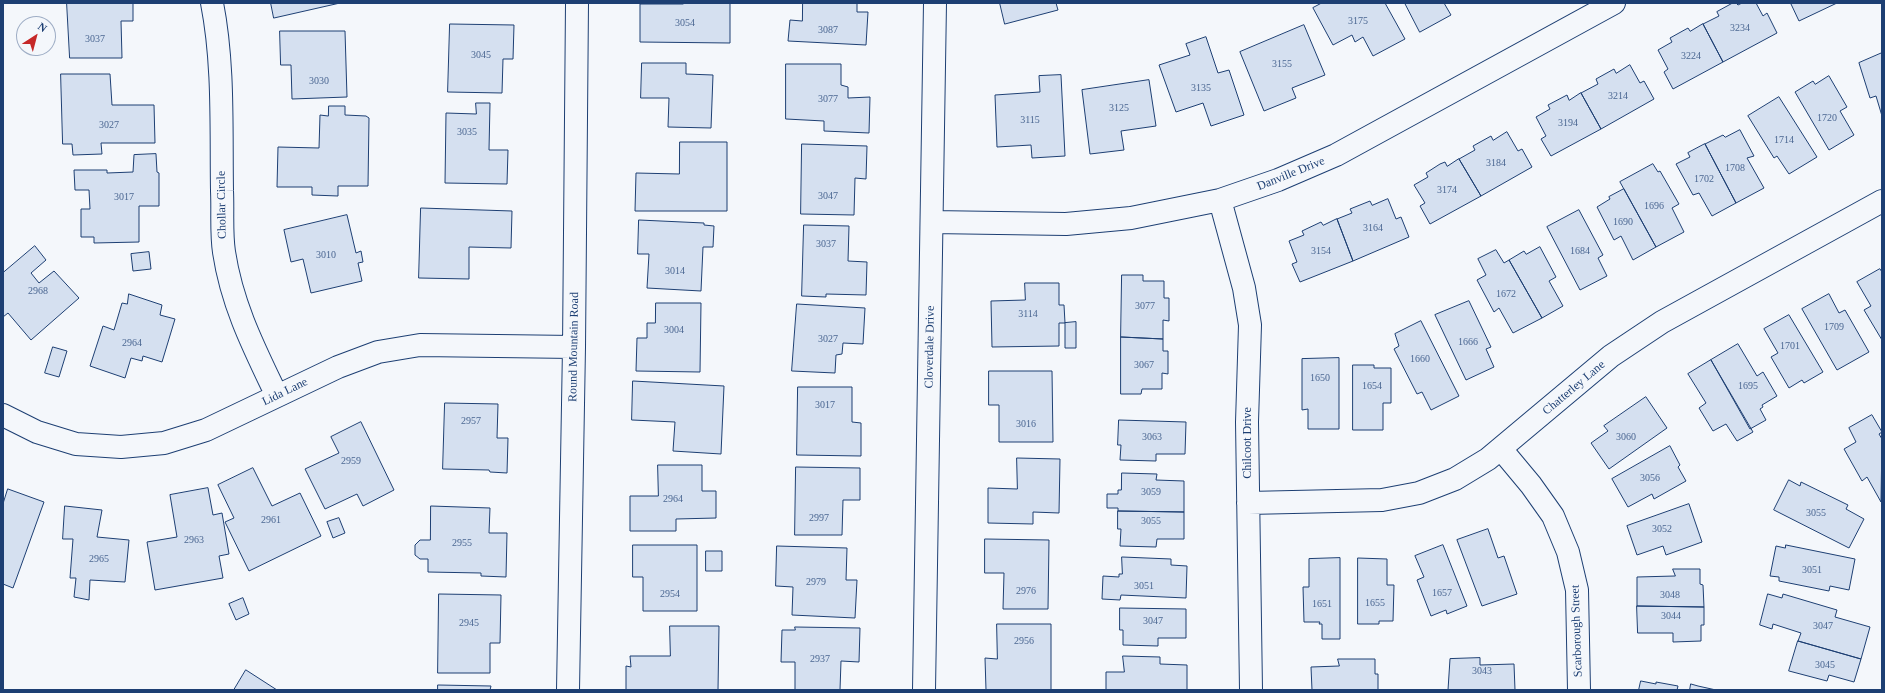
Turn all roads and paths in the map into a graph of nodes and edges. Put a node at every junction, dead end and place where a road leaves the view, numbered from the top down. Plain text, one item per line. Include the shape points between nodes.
1 (212, 3) edge
2 (577, 3) edge
3 (935, 3) edge
4 (1614, 3) edge
5 (1220, 200) junction
6 (1882, 201) edge
7 (932, 222) junction
8 (574, 347) junction
9 (277, 396) junction
10 (3, 416) edge
11 (1501, 449) junction
12 (1248, 503) junction
13 (568, 690) edge
14 (924, 690) edge
15 (1250, 690) edge
16 (1579, 690) edge

1 - 9 street, Chollar Circle via 219,66 224,250 232,291 246,333
2 - 8 street, Round Mountain Road
3 - 7 street, Cloverdale Drive
4 - 5 street, Danville Drive via 1336,155 1278,180
5 - 7 street, Danville Drive via 1130,218 1066,224
5 - 12 street, Chilcoot Drive via 1244,288 1250,325
6 - 11 street, Chatterley Lane via 1662,322 1611,356
7 - 14 street, Cloverdale Drive
8 - 9 street, Lida Lane via 420,345 378,352 338,366
8 - 13 street, Round Mountain Road
9 - 10 street, Lida Lane via 206,430 164,443 121,447 76,444 37,432
11 - 12 street, Chatterley Lane via 1455,479 1419,493 1382,500
11 - 16 street, Scarborough Street via 1553,516 1568,552 1577,590
12 - 15 street, Chilcoot Drive

